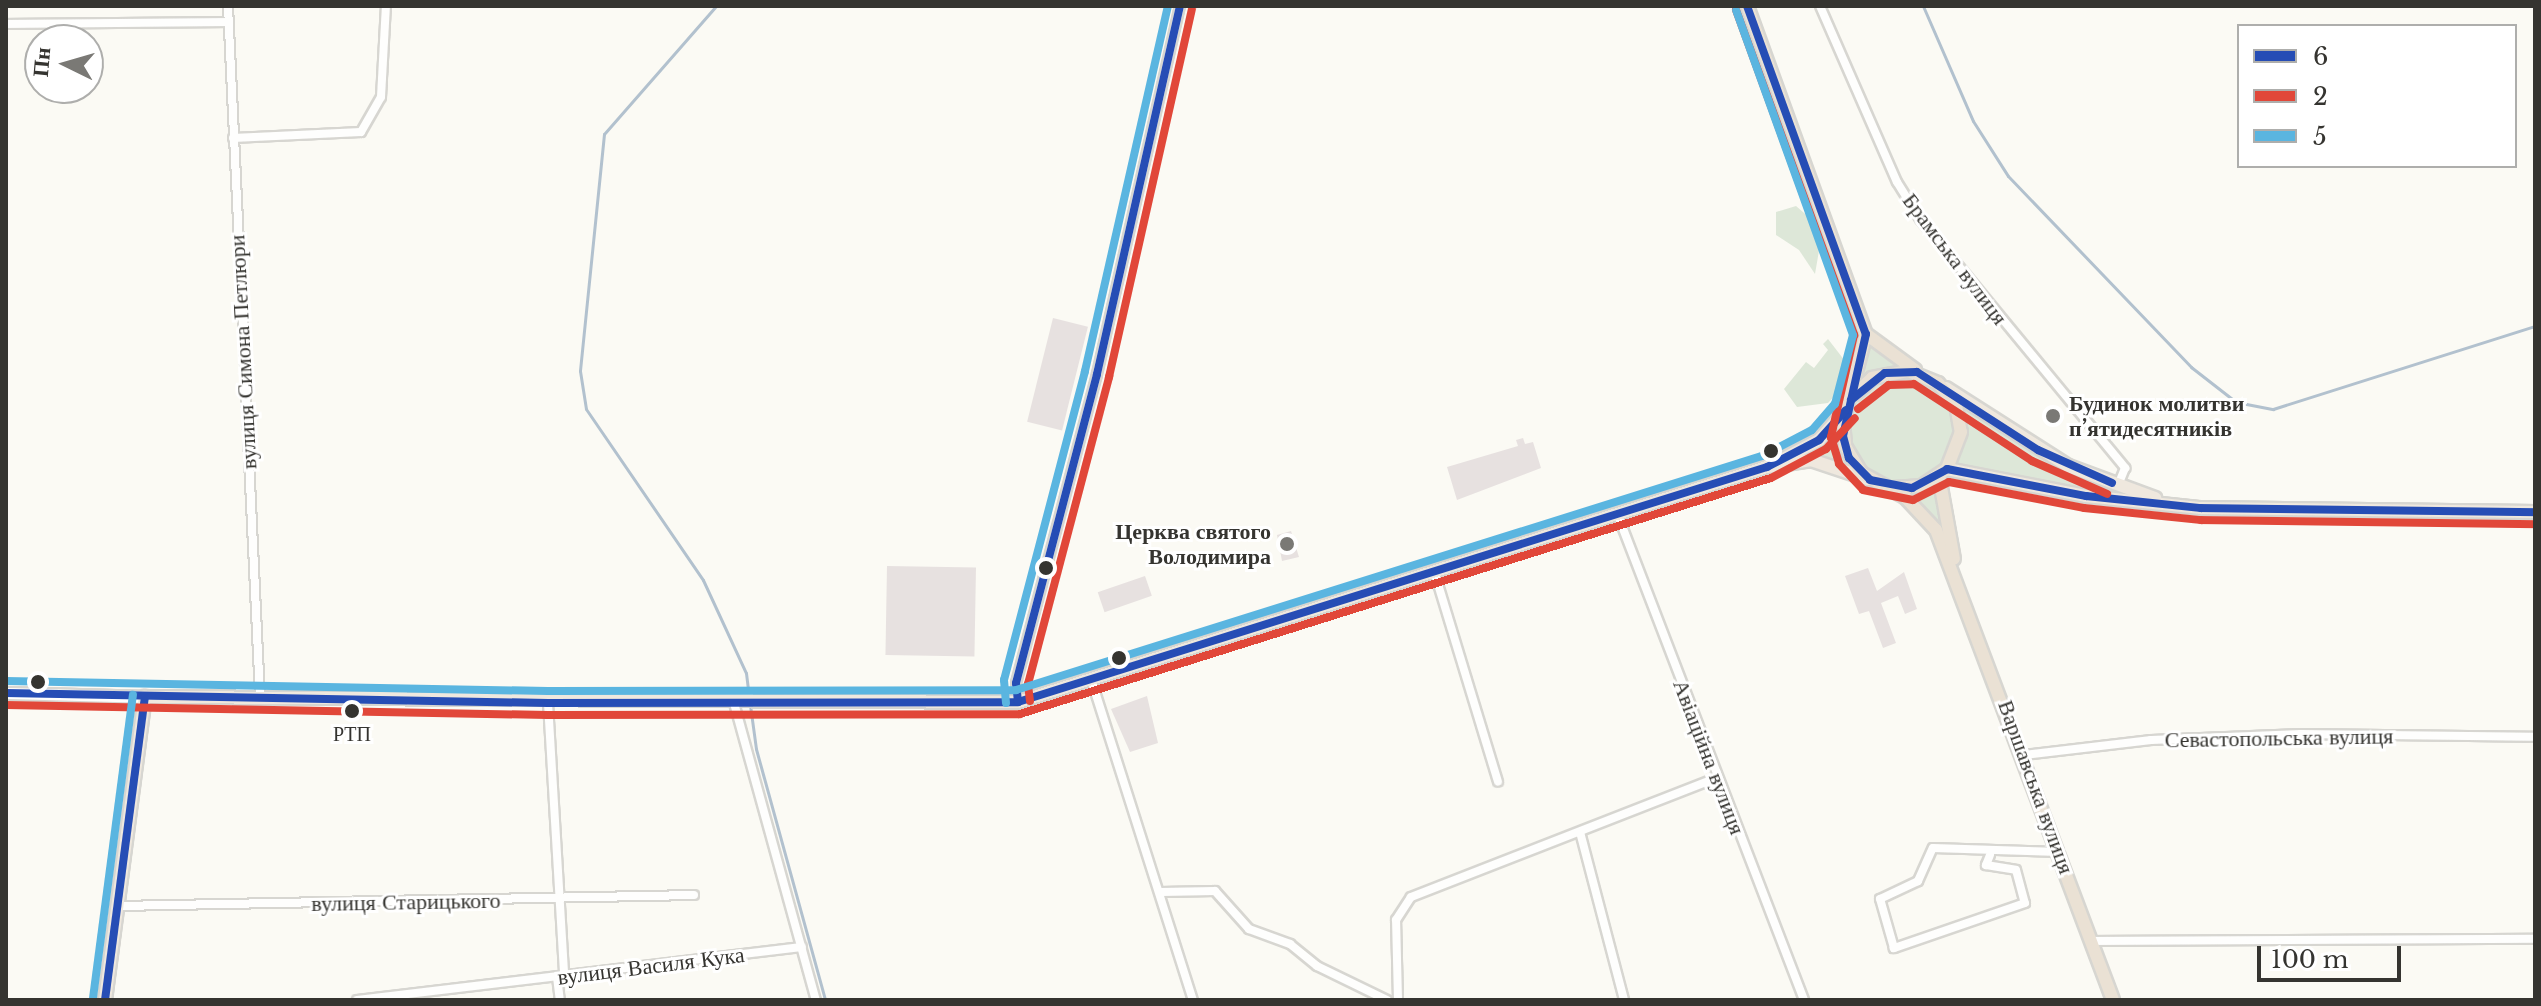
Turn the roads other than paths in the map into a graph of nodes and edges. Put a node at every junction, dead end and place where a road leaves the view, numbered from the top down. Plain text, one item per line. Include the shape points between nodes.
1 (228, 6) edge
2 (386, 6) edge
3 (1180, 6) edge
4 (1747, 6) edge
5 (1820, 6) edge
6 (228, 22) junction
7 (6, 24) edge
8 (233, 138) junction
9 (1866, 334) junction
10 (1917, 372) junction
11 (1938, 383) junction
12 (1848, 405) junction
13 (1767, 467) junction
14 (1943, 472) junction
15 (1870, 480) junction
16 (2118, 485) junction
17 (1890, 488) junction
18 (2201, 508) junction
19 (2535, 512) edge
20 (1617, 513) junction
21 (1434, 571) junction
22 (1956, 575) junction
23 (1092, 682) junction
24 (6, 693) edge
25 (145, 697) junction
26 (260, 698) junction
27 (1018, 702) junction
28 (548, 703) junction
29 (743, 703) junction
30 (2535, 737) edge
31 (2024, 755) junction
32 (1716, 778) junction
33 (1498, 781) dead end
34 (1580, 832) junction
35 (2060, 852) junction
36 (1990, 855) junction
37 (1161, 892) junction
38 (694, 895) dead end
39 (561, 899) junction
40 (118, 906) junction
41 (2535, 939) edge
42 (2091, 941) junction
43 (802, 947) junction
44 (561, 976) junction
45 (105, 1000) edge
46 (357, 1000) edge
47 (560, 1000) edge
48 (816, 1000) edge
49 (1193, 1000) edge
50 (1387, 1000) edge
51 (1398, 1000) edge
52 (1624, 1000) edge
53 (1804, 1000) edge
54 (2113, 1000) edge

1 - 6 street, вулиця Симона Петлюри
2 - 8 street via 381,97 361,132
3 - 27 street via 1097,374 1016,683
4 - 9 highway
5 - 16 street, Брамська вулиця via 1897,182 1920,219 2125,468
6 - 7 street
6 - 8 street, вулиця Симона Петлюри
8 - 26 street, вулиця Симона Петлюри
9 - 10 highway
9 - 12 highway
10 - 11 highway
10 - 12 highway via 1885,373
11 - 14 highway via 1956,405 1961,432
11 - 16 main road via 2038,450
12 - 13 main road via 1819,440
12 - 15 highway via 1845,446
13 - 15 main road via 1811,460
13 - 20 main road
14 - 17 highway via 1912,488
14 - 18 main road via 2086,496
14 - 22 highway
15 - 17 highway
16 - 18 main road
17 - 22 highway via 1926,516
18 - 19 main road
20 - 21 main road
20 - 32 street, Авіаційна вулиця
21 - 23 main road
21 - 33 street
22 - 31 highway, Варшавська вулиця
23 - 27 main road
23 - 37 street
24 - 25 main road
25 - 26 main road
25 - 40 main road
26 - 28 main road
27 - 29 main road
28 - 29 main road
28 - 39 street
29 - 43 street
30 - 31 street, Севастопольська вулиця via 2301,734 2151,740
31 - 35 highway, Варшавська вулиця
32 - 34 street
32 - 53 street, Авіаційна вулиця
34 - 51 street via 1411,897 1396,920
34 - 52 street
35 - 36 street
35 - 42 highway, Варшавська вулиця
36 - 36 street via 1933,848 1918,881 1880,899 1894,948 2025,903 2016,870 1986,865
37 - 49 street
37 - 50 street via 1215,891 1249,929 1290,944 1317,966
38 - 39 street, вулиця Старицького
39 - 40 street, вулиця Старицького
39 - 44 street
40 - 45 main road
41 - 42 street
42 - 54 highway, Варшавська вулиця
43 - 44 street, вулиця Василя Кука
43 - 48 street
44 - 46 street, вулиця Василя Кука
44 - 47 street

